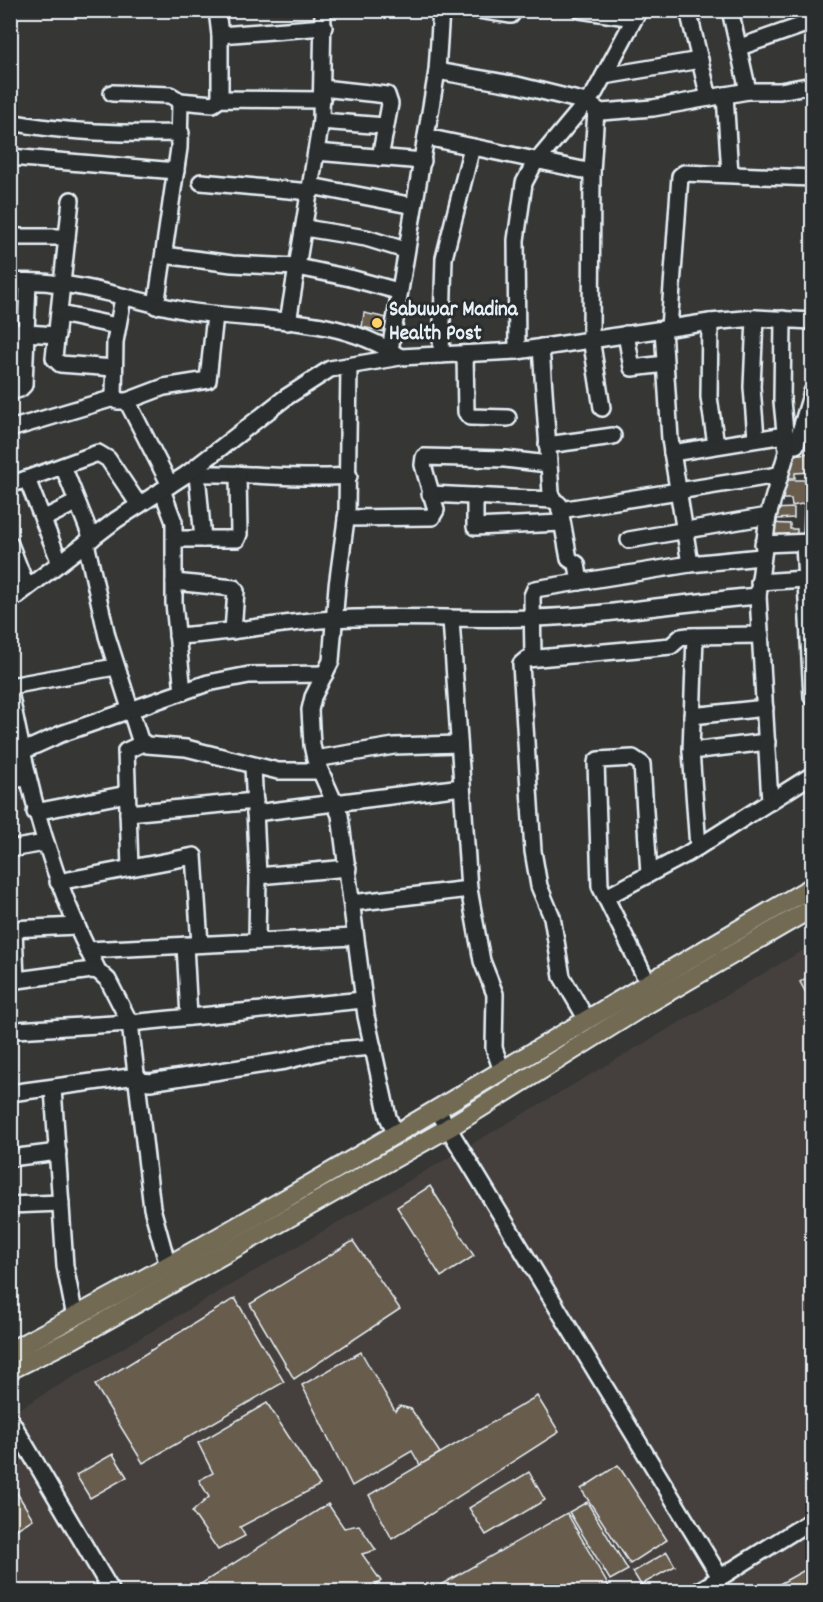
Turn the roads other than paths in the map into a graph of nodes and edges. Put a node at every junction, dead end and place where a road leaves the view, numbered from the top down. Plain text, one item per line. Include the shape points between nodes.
1 (217, 10) edge
2 (441, 10) edge
3 (479, 10) edge
4 (514, 10) edge
5 (580, 10) edge
6 (688, 10) edge
7 (730, 10) edge
8 (637, 14) edge
9 (327, 15) edge
10 (813, 22) edge
11 (220, 35) junction
12 (740, 47) junction
13 (700, 60) junction
14 (437, 71) junction
15 (604, 76) junction
16 (813, 85) edge
17 (748, 91) junction
18 (112, 93) dead end
19 (322, 94) junction
20 (725, 95) junction
21 (709, 98) junction
22 (220, 99) junction
23 (180, 101) junction
24 (591, 106) junction
25 (321, 121) junction
26 (10, 122) edge
27 (386, 126) junction
28 (181, 133) junction
29 (426, 137) junction
30 (472, 147) junction
31 (316, 152) junction
32 (10, 157) edge
33 (380, 158) junction
34 (423, 161) junction
35 (537, 161) junction
36 (176, 171) junction
37 (592, 172) junction
38 (730, 174) junction
39 (813, 178) edge
40 (201, 182) dead end
41 (311, 189) junction
42 (70, 200) dead end
43 (414, 206) junction
44 (305, 228) junction
45 (10, 237) edge
46 (68, 237) junction
47 (405, 250) junction
48 (164, 255) junction
49 (298, 267) junction
50 (10, 281) edge
51 (28, 282) junction
52 (63, 285) junction
53 (398, 291) junction
54 (123, 298) junction
55 (156, 306) junction
56 (60, 314) junction
57 (215, 315) junction
58 (755, 318) junction
59 (783, 319) junction
60 (813, 321) edge
61 (288, 322) junction
62 (710, 322) junction
63 (117, 326) junction
64 (666, 328) junction
65 (18, 332) edge
66 (626, 334) junction
67 (57, 335) junction
68 (591, 338) junction
69 (541, 347) junction
70 (517, 351) junction
71 (395, 354) junction
72 (465, 354) junction
73 (441, 355) junction
74 (665, 364) junction
75 (349, 366) junction
76 (114, 368) junction
77 (10, 392) edge
78 (813, 392) edge
79 (120, 400) junction
80 (602, 408) dead end
81 (808, 412) edge
82 (508, 418) dead end
83 (10, 429) edge
84 (613, 436) dead end
85 (756, 438) junction
86 (789, 442) junction
87 (813, 443) edge
88 (547, 445) junction
89 (716, 446) junction
90 (672, 453) junction
91 (548, 464) junction
92 (63, 466) junction
93 (192, 474) junction
94 (238, 474) junction
95 (778, 475) junction
96 (349, 476) junction
97 (27, 479) junction
98 (10, 485) edge
99 (166, 488) junction
100 (677, 492) junction
101 (430, 495) junction
102 (475, 496) junction
103 (77, 502) junction
104 (139, 505) junction
105 (558, 511) junction
106 (768, 516) junction
107 (346, 518) junction
108 (43, 519) junction
109 (684, 529) junction
110 (175, 539) junction
111 (203, 539) junction
112 (629, 540) dead end
113 (89, 541) junction
114 (808, 542) edge
115 (10, 544) edge
116 (762, 550) junction
117 (60, 563) junction
118 (690, 564) junction
119 (805, 579) junction
120 (24, 580) dead end
121 (174, 582) junction
122 (580, 582) junction
123 (758, 589) junction
124 (10, 601) edge
125 (532, 618) junction
126 (336, 619) junction
127 (451, 619) junction
128 (810, 619) edge
129 (233, 631) junction
130 (760, 635) junction
131 (177, 636) junction
132 (695, 636) junction
133 (533, 658) junction
134 (811, 664) edge
135 (115, 667) junction
136 (325, 674) junction
137 (10, 686) edge
138 (10, 692) edge
139 (183, 692) junction
140 (813, 697) edge
141 (765, 708) junction
142 (130, 710) junction
143 (692, 716) junction
144 (14, 729) edge
145 (766, 742) junction
146 (143, 743) junction
147 (459, 744) junction
148 (691, 751) junction
149 (21, 752) junction
150 (318, 765) junction
151 (253, 766) junction
152 (813, 775) edge
153 (27, 778) junction
154 (10, 780) edge
155 (462, 787) junction
156 (128, 794) junction
157 (770, 802) junction
158 (337, 803) junction
159 (255, 807) junction
160 (35, 812) junction
161 (128, 813) junction
162 (45, 843) junction
163 (698, 847) junction
164 (10, 849) edge
165 (130, 867) junction
166 (348, 868) junction
167 (649, 874) junction
168 (258, 876) junction
169 (58, 882) junction
170 (813, 887) edge
171 (469, 889) junction
172 (606, 897) junction
173 (352, 903) junction
174 (813, 909) edge
175 (76, 926) junction
176 (12, 929) edge
177 (354, 937) junction
178 (257, 941) junction
179 (193, 945) junction
180 (87, 950) junction
181 (98, 971) junction
182 (13, 981) edge
183 (648, 983) junction
184 (363, 1000) junction
185 (189, 1017) junction
186 (587, 1020) junction
187 (130, 1023) junction
188 (16, 1030) dead end
189 (373, 1047) junction
190 (502, 1071) junction
191 (137, 1076) junction
192 (53, 1088) junction
193 (10, 1093) edge
194 (438, 1111) junction
195 (448, 1128) junction
196 (396, 1135) junction
197 (58, 1152) junction
198 (10, 1158) edge
199 (61, 1203) junction
200 (10, 1205) edge
201 (168, 1266) junction
202 (75, 1317) junction
203 (10, 1351) edge
204 (10, 1370) edge
205 (10, 1419) edge
206 (813, 1520) edge
207 (720, 1577) junction
208 (112, 1592) edge
209 (697, 1592) edge

1 - 11 street
2 - 14 street
3 - 4 street via 511,15
5 - 8 street
6 - 13 street
7 - 12 street
8 - 15 street
9 - 11 street
9 - 19 street
10 - 12 street
11 - 22 street
12 - 17 street
13 - 15 street
13 - 21 street
14 - 24 street via 517,85
14 - 29 street
15 - 24 street
16 - 17 street via 780,92
17 - 20 street
18 - 23 street via 170,95
19 - 22 street
19 - 25 street
19 - 27 street via 387,95 390,104
20 - 21 street
20 - 38 street
21 - 24 street via 619,112
22 - 23 street via 213,104
23 - 28 street
24 - 35 street
24 - 37 street
25 - 27 street
25 - 31 street
26 - 28 street via 121,134
27 - 33 street
28 - 36 street
29 - 30 street
29 - 34 street
30 - 35 street
30 - 73 street via 444,258
31 - 33 street
31 - 41 street
32 - 36 street
33 - 34 street
34 - 43 street
35 - 37 street
35 - 70 street via 520,198 516,240
36 - 48 street
37 - 68 street
38 - 39 street
38 - 64 street via 684,173 678,180
40 - 41 street
41 - 43 street
41 - 44 street
42 - 46 street
43 - 47 street
44 - 47 street via 366,238
44 - 49 street
45 - 46 street
46 - 52 street
47 - 53 street
48 - 49 street
48 - 55 street
49 - 53 street
49 - 61 street
50 - 51 street
51 - 52 street
51 - 65 street
52 - 54 street
52 - 56 street
53 - 71 street
54 - 55 street
54 - 63 street
55 - 57 street
56 - 63 street
56 - 67 street
57 - 61 street
57 - 79 street via 208,380
58 - 59 street
58 - 62 street
58 - 85 street via 752,387
59 - 60 street
59 - 86 street via 782,401
61 - 71 street via 336,329
62 - 64 street
62 - 89 street via 709,396
63 - 76 street
64 - 66 street
64 - 74 street
65 - 67 street
65 - 77 street via 24,385
66 - 68 street
66 - 74 street via 632,368
67 - 76 street via 55,362
68 - 69 street
68 - 80 street
69 - 70 street
69 - 88 street
70 - 72 street
71 - 73 street
71 - 75 street
72 - 73 street
72 - 82 street via 466,412 470,417
74 - 90 street
75 - 93 street via 319,374
75 - 96 street
76 - 79 street
78 - 81 street
79 - 83 street
79 - 99 street
81 - 86 street
84 - 88 street
85 - 86 street
85 - 89 street
86 - 87 street
86 - 95 street
88 - 91 street
89 - 90 street
90 - 100 street
91 - 101 street via 424,457
91 - 105 street
92 - 97 street
92 - 103 street
92 - 104 street via 103,454
93 - 94 street
93 - 99 street
93 - 111 street
94 - 96 street via 295,479
94 - 111 street via 239,537
95 - 100 street
95 - 106 street
96 - 107 street
97 - 98 street
97 - 108 street
99 - 104 street
99 - 110 street
100 - 105 street
100 - 109 street
101 - 102 street
101 - 107 street via 436,510 432,517
102 - 105 street
102 - 105 street via 475,528
103 - 108 street
103 - 113 street
104 - 113 street
105 - 122 street via 569,559 577,564
106 - 109 street
106 - 116 street
107 - 126 street
108 - 117 street
109 - 112 street
109 - 118 street
110 - 111 street
110 - 121 street
113 - 117 street
113 - 135 street
114 - 116 street
114 - 119 street
115 - 120 street
116 - 118 street
116 - 123 street
117 - 124 street
118 - 122 street
119 - 123 street
119 - 128 street
121 - 129 street via 234,588
121 - 131 street
122 - 125 street via 535,589
123 - 125 street
123 - 130 street
125 - 127 street
125 - 133 street
126 - 127 street
126 - 129 street
126 - 136 street via 331,661
127 - 147 street
128 - 134 street
129 - 131 street
130 - 132 street
130 - 141 street
131 - 139 street
132 - 133 street via 659,648
132 - 143 street
133 - 186 street via 522,664 533,851 539,886 552,917 562,977
134 - 140 street
135 - 137 street
135 - 142 street
136 - 139 street via 249,675
136 - 150 street via 310,710
138 - 144 street
139 - 142 street
141 - 143 street
141 - 145 street
142 - 146 street
142 - 149 street
143 - 148 street
144 - 149 street
145 - 148 street
145 - 157 street
146 - 151 street via 186,748
146 - 156 street via 126,751
147 - 150 street via 394,746
147 - 155 street
148 - 163 street
149 - 153 street
150 - 151 street via 278,771
150 - 158 street
151 - 159 street
152 - 157 street
153 - 154 street
153 - 160 street
155 - 158 street
155 - 171 street
156 - 160 street
156 - 161 street
157 - 163 street
158 - 159 street
158 - 166 street
159 - 161 street
159 - 168 street
160 - 162 street
161 - 165 street
162 - 164 street
162 - 169 street
163 - 167 street
165 - 169 street
165 - 179 street via 194,856
166 - 168 street
166 - 173 street
167 - 172 street
167 - 172 street via 642,764 633,758 598,760 598,876
168 - 178 street
169 - 175 street
170 - 183 main road
171 - 173 street
171 - 190 street via 483,961 495,994 494,1048
172 - 183 street
173 - 177 street
174 - 195 main road via 642,1007
175 - 176 street
175 - 180 street
176 - 182 street
177 - 178 street
177 - 184 street
178 - 179 street
179 - 180 street
179 - 185 street
180 - 181 street
181 - 182 street
181 - 187 street via 108,980
183 - 186 main road
184 - 185 street
184 - 189 street
185 - 187 street
186 - 190 main road
187 - 188 street
187 - 191 street
189 - 191 street via 324,1051 285,1061 150,1082
189 - 196 street via 388,1117
190 - 194 main road
191 - 192 street
191 - 201 street via 149,1187
192 - 193 street
192 - 197 street
194 - 195 street
194 - 196 main road
195 - 204 main road via 83,1334
195 - 207 street
196 - 201 main road
197 - 198 street
197 - 199 street
199 - 200 street
199 - 202 street via 65,1266
201 - 202 main road
202 - 203 main road
205 - 208 street
206 - 207 street
207 - 209 street

